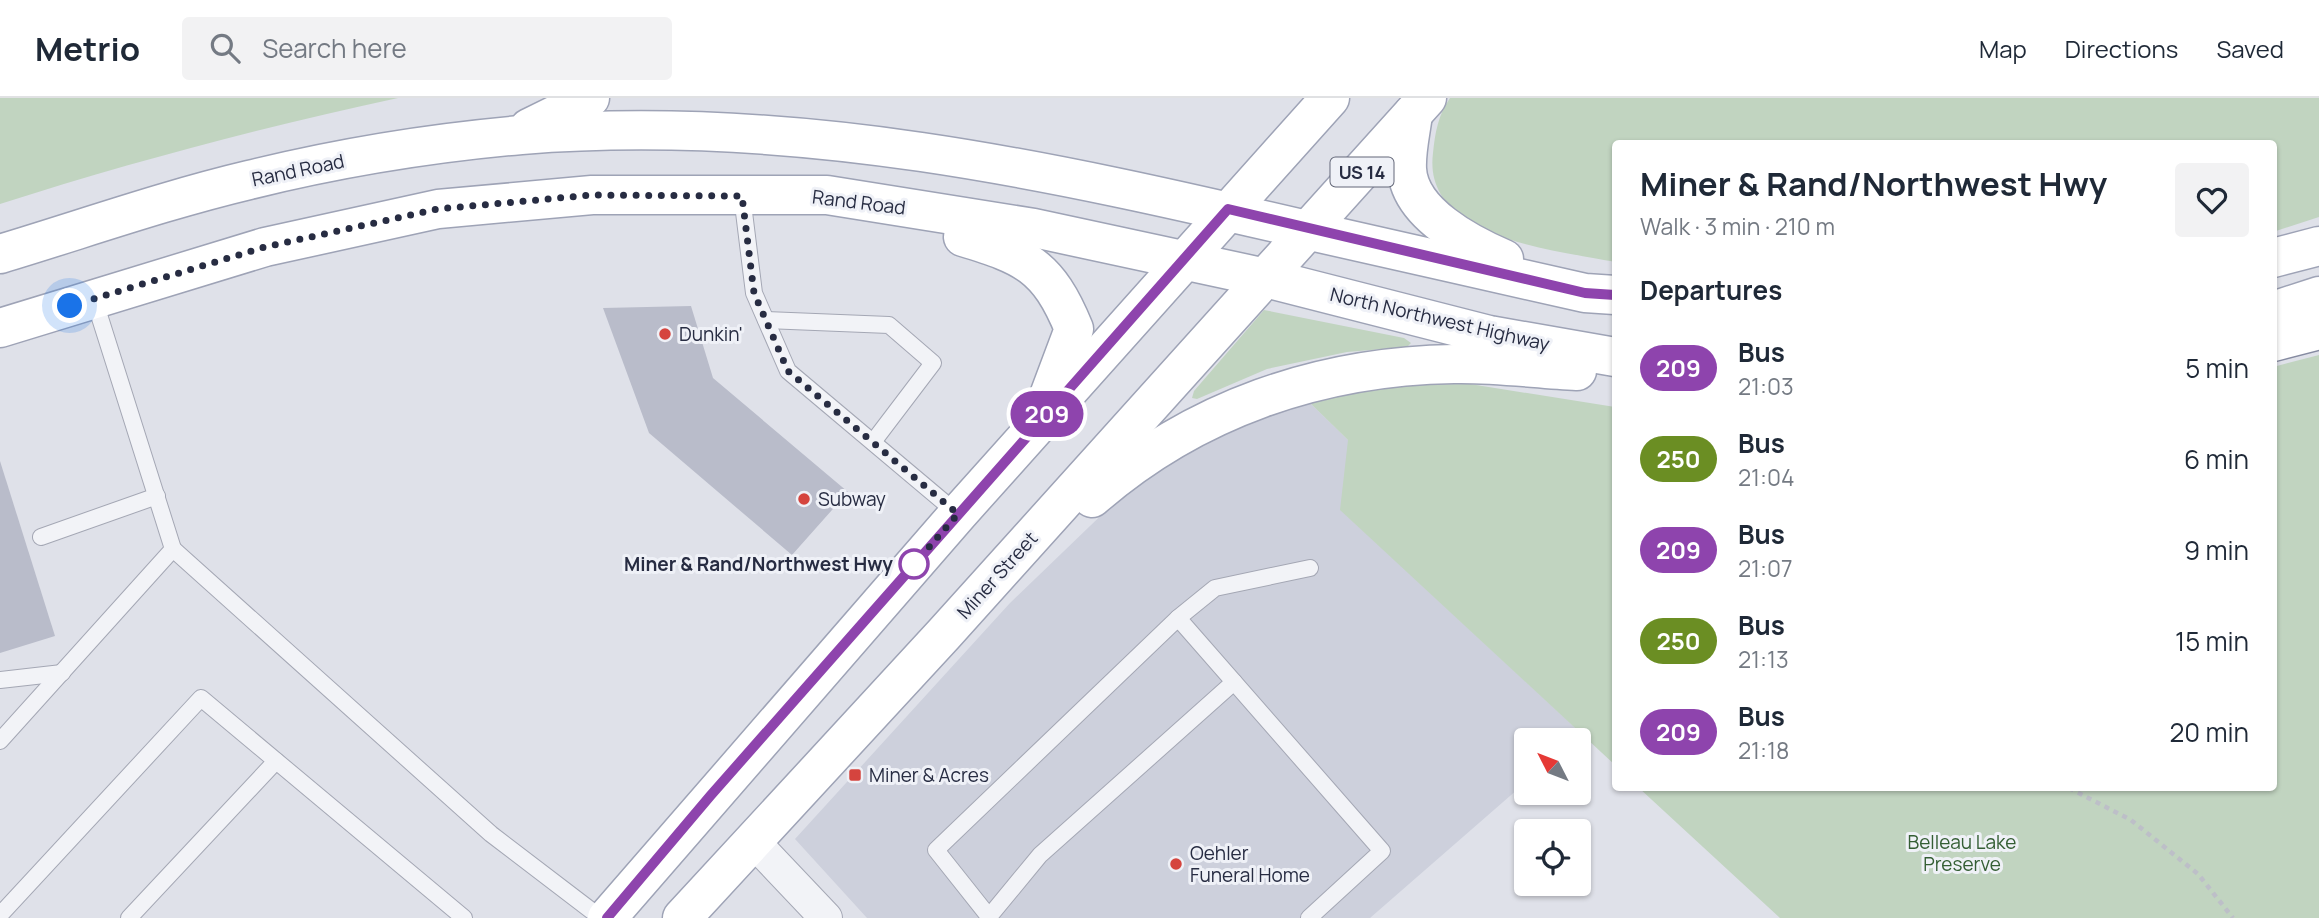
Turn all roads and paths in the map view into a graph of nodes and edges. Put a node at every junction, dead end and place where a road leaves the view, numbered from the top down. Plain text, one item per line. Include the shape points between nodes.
1 (590, 98) edge
2 (1330, 98) edge
3 (1420, 106) edge
4 (513, 136) junction
5 (827, 195) junction
6 (742, 196) junction
7 (1228, 209) junction
8 (1310, 230) junction
9 (2319, 246) edge
10 (0, 254) edge
11 (2277, 257) edge
12 (1183, 259) junction
13 (1266, 278) junction
14 (1600, 294) edge
15 (2319, 296) edge
16 (94, 299) junction
17 (2277, 310) edge
18 (766, 320) junction
19 (0, 328) edge
20 (2319, 330) edge
21 (2277, 341) edge
22 (1612, 356) edge
23 (1612, 374) edge
24 (1039, 423) junction
25 (873, 442) junction
26 (157, 496) junction
27 (958, 514) junction
28 (41, 537) dead end
29 (173, 549) junction
30 (1310, 568) dead end
31 (1178, 618) junction
32 (944, 634) junction
33 (62, 673) junction
34 (0, 680) edge
35 (1234, 682) junction
36 (0, 741) edge
37 (276, 761) junction
38 (2075, 791) edge
39 (753, 841) junction
40 (0, 915) edge
41 (129, 918) edge
42 (464, 918) edge
43 (601, 918) edge
44 (607, 918) edge
45 (682, 918) edge
46 (826, 918) edge
47 (989, 918) edge
48 (1309, 918) edge
49 (2233, 918) edge

1 - 4 main road
2 - 7 main road
3 - 8 main road, US 14
3 - 14 main road via 1406,170 1415,193 1438,221 1467,244
4 - 7 main road, Rand Road via 710,130 823,137 969,159
4 - 10 main road, Rand Road via 384,152 248,180
5 - 6 main road, Rand Road
5 - 12 main road, Rand Road via 1034,228
5 - 24 main road via 1014,252 1036,266 1062,301 1074,329
6 - 16 main road, Rand Road via 592,195 438,209 265,247
6 - 18 lane via 754,293
7 - 8 main road
7 - 12 main road
8 - 13 main road, Miner Street
8 - 14 main road
9 - 11 main road
12 - 13 main road, Rand Road
12 - 24 main road
13 - 22 main road, North Northwest Highway via 1489,335
13 - 32 main road, Miner Street
15 - 17 main road
16 - 19 main road, Rand Road
16 - 26 lane
18 - 25 lane via 788,371
18 - 25 lane via 889,325 933,363
20 - 21 main road
23 - 32 main road via 1455,364 1367,370 1270,393 1182,434 1126,468
24 - 27 main road
25 - 27 lane
26 - 28 lane
26 - 29 lane
27 - 44 main road
29 - 33 lane
29 - 43 lane via 491,834
30 - 31 lane via 1215,588
31 - 35 lane
31 - 47 lane via 936,850
32 - 39 main road, Miner Street
33 - 34 lane
33 - 36 lane
35 - 47 lane via 1040,855
35 - 48 lane via 1382,851
37 - 40 lane via 201,698
37 - 41 lane
37 - 42 lane
38 - 49 path via 2131,820 2198,874
39 - 45 main road, Miner Street
39 - 46 street

